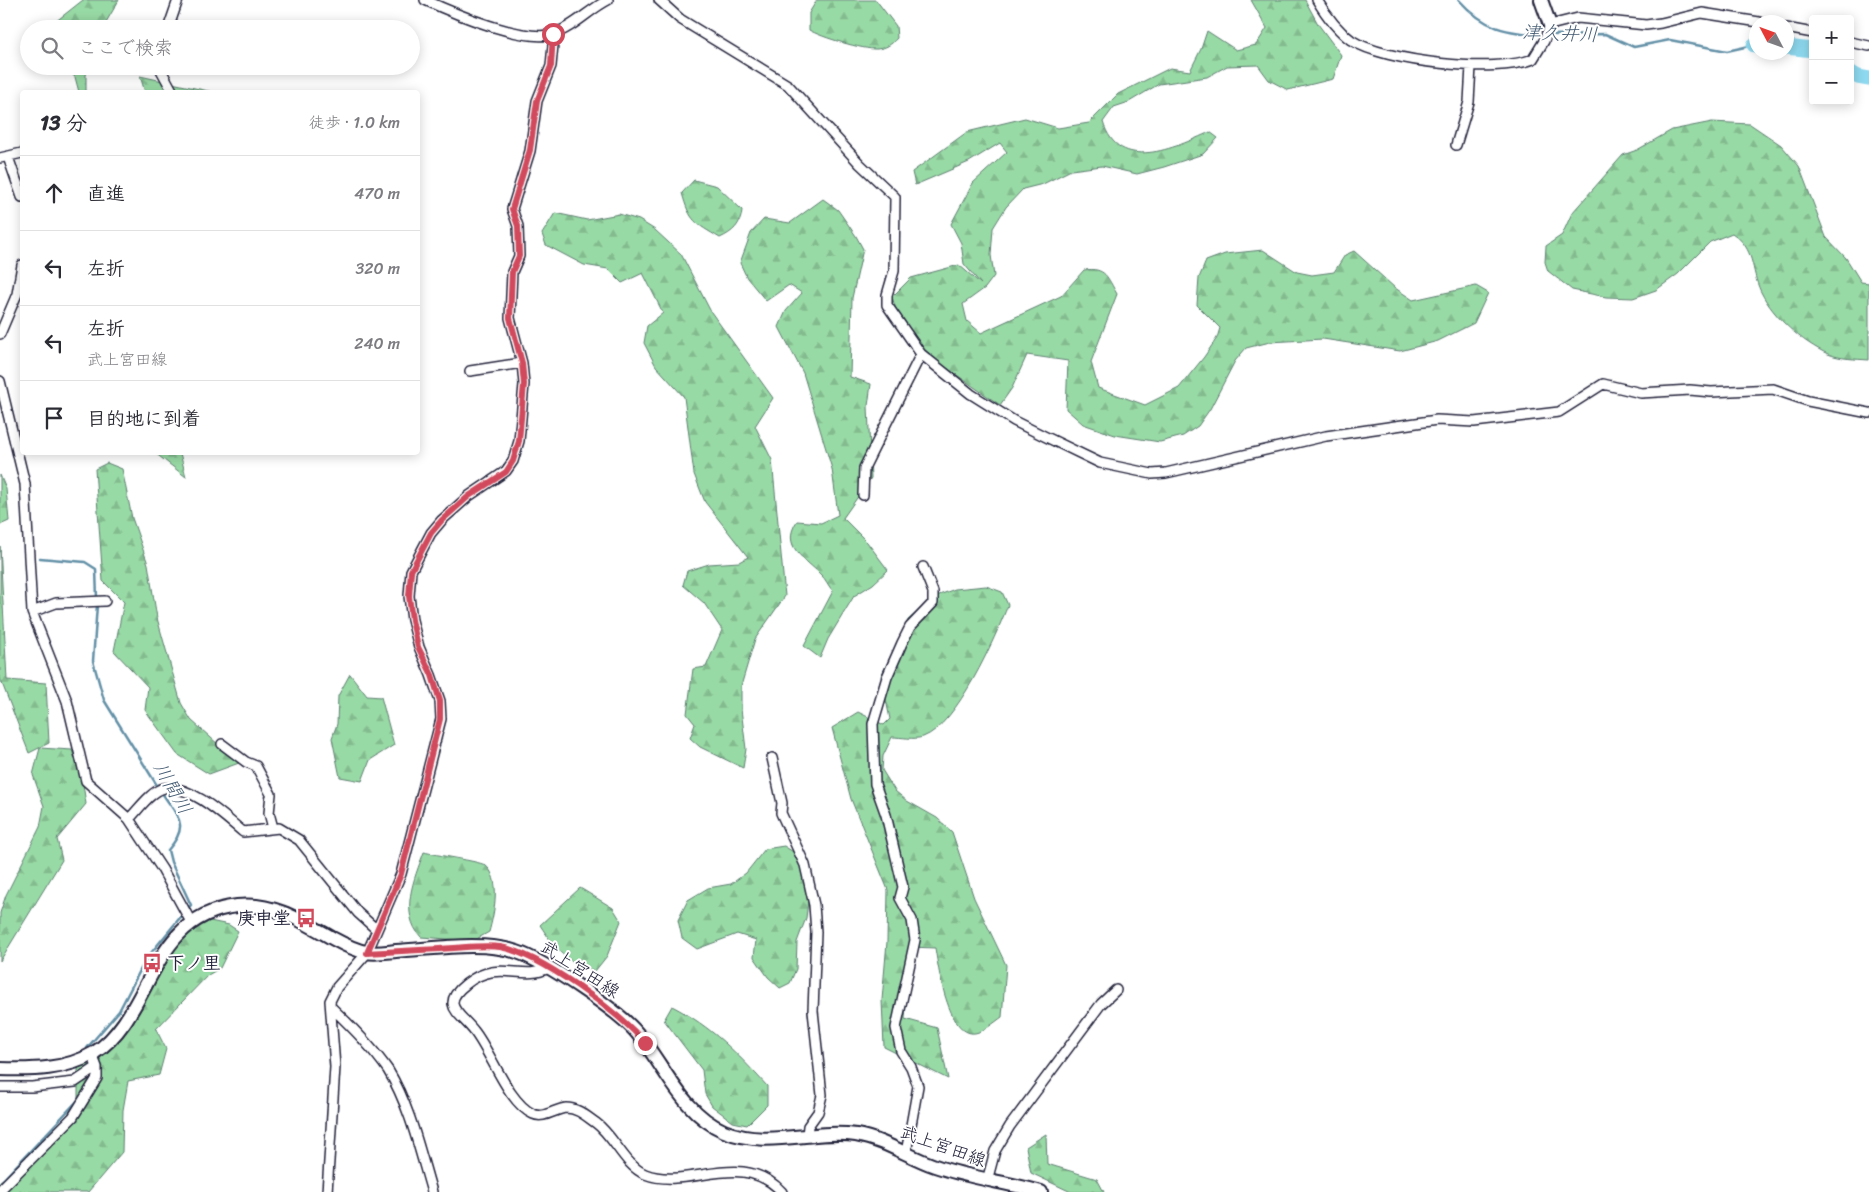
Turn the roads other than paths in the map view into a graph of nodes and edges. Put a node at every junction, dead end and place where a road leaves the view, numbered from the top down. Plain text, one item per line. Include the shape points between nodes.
1 (178, 0) edge
2 (425, 0) edge
3 (608, 0) edge
4 (660, 0) edge
5 (1317, 0) edge
6 (1541, 0) edge
7 (171, 20) edge
8 (1749, 20) edge
9 (1550, 25) junction
10 (1794, 29) edge
11 (1809, 32) edge
12 (554, 34) junction
13 (1854, 43) edge
14 (1869, 46) edge
15 (1471, 66) junction
16 (164, 75) edge
17 (172, 90) edge
18 (1456, 145) dead end
19 (20, 154) edge
20 (4, 158) edge
21 (20, 193) edge
22 (20, 277) edge
23 (0, 334) edge
24 (921, 354) junction
25 (522, 363) junction
26 (470, 371) dead end
27 (0, 381) edge
28 (1869, 414) edge
29 (863, 495) dead end
30 (923, 567) dead end
31 (105, 601) dead end
32 (32, 612) junction
33 (222, 744) dead end
34 (772, 758) dead end
35 (129, 819) junction
36 (273, 828) junction
37 (191, 922) junction
38 (378, 930) junction
39 (367, 953) junction
40 (548, 968) junction
41 (1116, 990) dead end
42 (332, 1008) junction
43 (92, 1054) junction
44 (97, 1068) junction
45 (0, 1069) edge
46 (0, 1087) edge
47 (806, 1136) junction
48 (906, 1153) junction
49 (987, 1186) edge
50 (0, 1190) edge
51 (327, 1192) edge
52 (432, 1192) edge
53 (782, 1192) edge
54 (1041, 1192) edge

1 - 7 street
2 - 12 street via 504,30 533,37
3 - 12 street
4 - 24 street via 680,19 788,85 860,164 895,197 894,271 887,305
5 - 15 street via 1336,27 1352,41 1394,56
6 - 9 main road
8 - 9 street via 1702,12 1661,24 1578,18
9 - 15 street via 1533,59 1509,66
10 - 11 street
12 - 25 street via 551,66 537,101 530,150 512,209 518,226 519,256 512,272 510,318
13 - 14 street
15 - 18 street via 1469,102
16 - 17 street
19 - 20 street
20 - 21 street
22 - 23 street via 17,294
24 - 28 street via 948,377 1014,421 1100,463 1152,474 1346,433 1437,420 1474,422 1559,412 1604,384 1641,392 1773,389 1808,401
24 - 29 street via 864,468
25 - 26 street
25 - 38 street via 524,400 513,461 506,472 469,496 442,520 431,533 411,571 409,596 412,620 418,647 440,701 440,719 401,874
27 - 32 street via 25,484
30 - 48 street via 933,592 933,603 910,627 902,643 881,694 873,724 875,784 903,887 900,898 912,920 915,940 896,1023 901,1051 918,1086
31 - 32 street via 56,604
32 - 35 street via 66,701 86,781
33 - 36 street via 256,766 270,794 269,813
34 - 47 street via 782,802 781,813 805,865 814,905 813,1011 822,1095
35 - 36 street via 163,788 184,789 223,814 243,832
35 - 37 street
36 - 38 street via 279,828 299,840 358,913
37 - 39 main road, 武上宮田線 via 237,906 262,906 288,913 347,946
37 - 43 main road, 武上宮田線 via 169,944 109,1041
38 - 39 street
39 - 40 main road, 武上宮田線 via 500,947 525,955
39 - 42 street via 336,987 330,1001
40 - 47 main road, 武上宮田線 via 624,1020 645,1043 682,1098 705,1120 748,1138 771,1140
40 - 53 street via 539,973 497,970 480,975 466,984 452,1003 455,1012 475,1032 523,1107 534,1114 545,1115 565,1108 579,1110 611,1136 633,1167 645,1174 661,1178 736,1170 754,1174
41 - 49 street via 1101,1004 1010,1126 995,1151
42 - 51 street via 335,1067
42 - 52 street via 357,1032 388,1071 400,1096
43 - 44 street
43 - 45 main road, 武上宮田線 via 57,1067
44 - 46 street via 75,1082
44 - 50 street via 98,1078 73,1117
47 - 48 main road, 武上宮田線 via 861,1136
48 - 49 main road, 武上宮田線
49 - 54 main road, 武上宮田線

